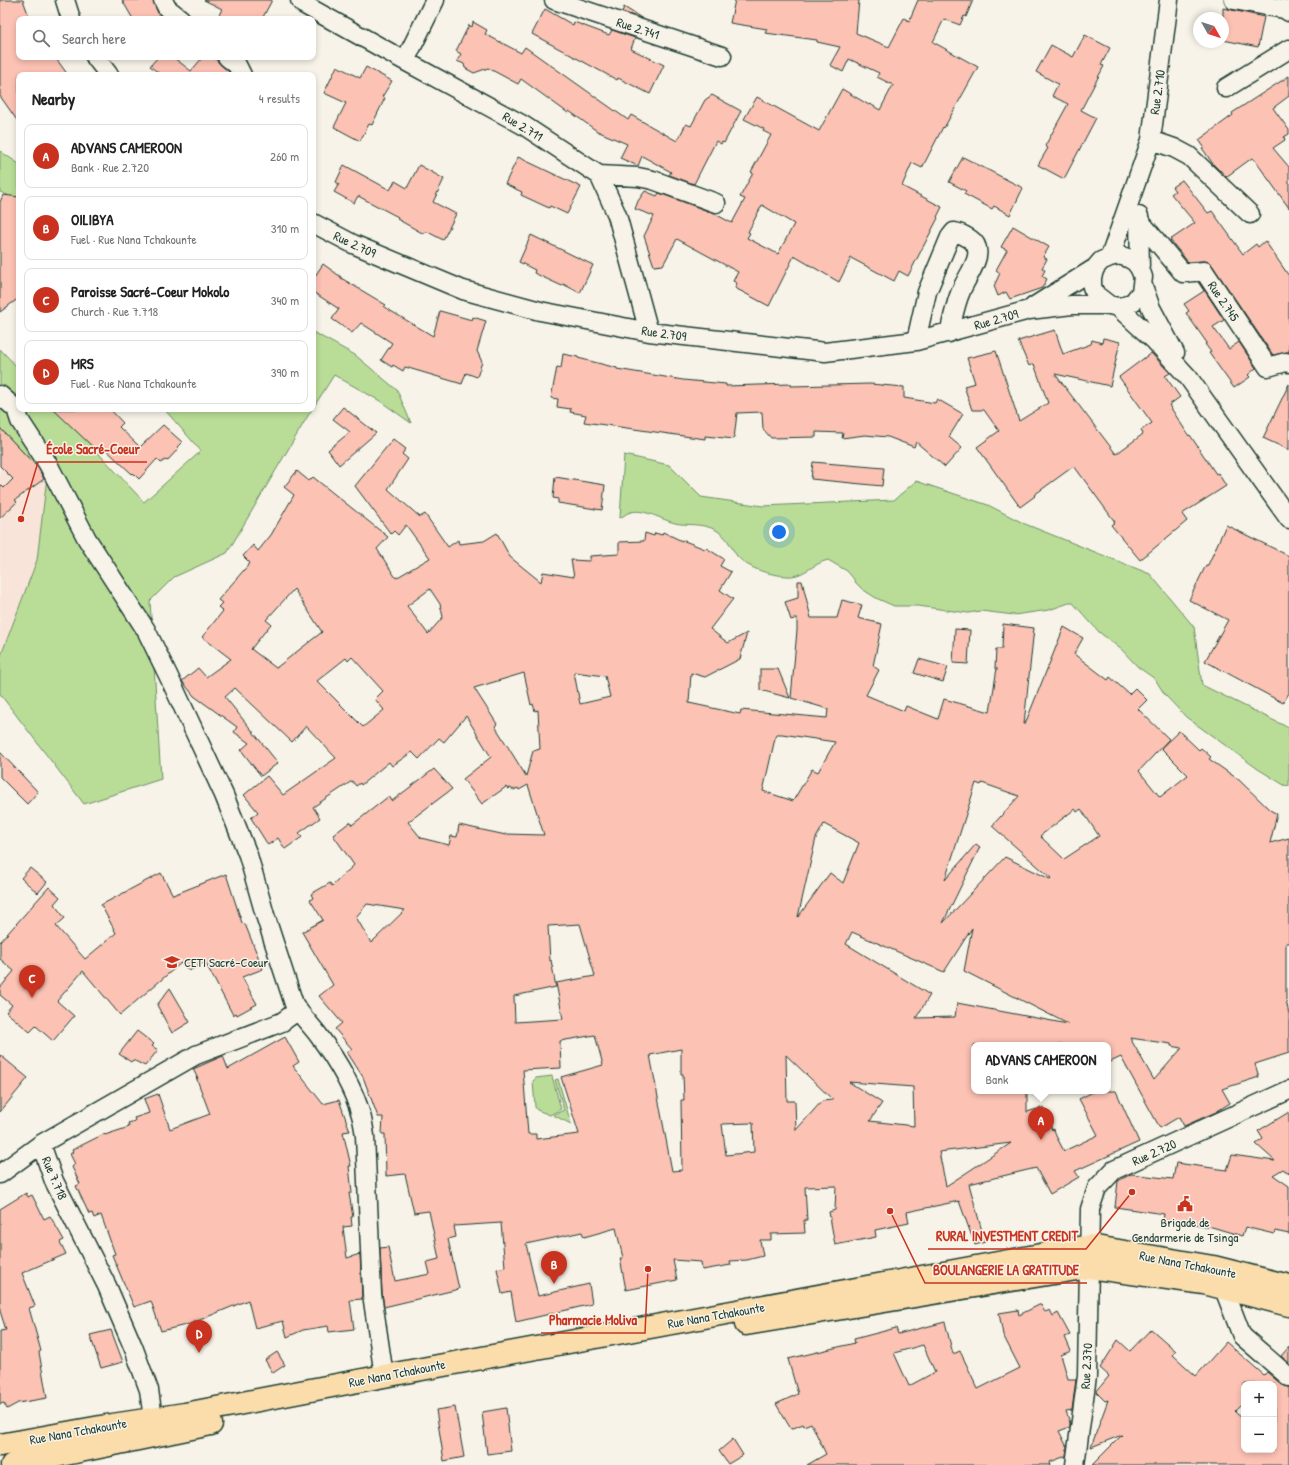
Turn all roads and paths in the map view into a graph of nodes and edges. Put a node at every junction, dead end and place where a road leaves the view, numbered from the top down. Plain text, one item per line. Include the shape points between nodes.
1 (65, 0) edge
2 (163, 0) edge
3 (300, 0) edge
4 (435, 0) edge
5 (554, 0) edge
6 (1169, 0) edge
7 (1234, 0) edge
8 (1289, 12) edge
9 (70, 16) edge
10 (177, 16) edge
11 (1289, 49) edge
12 (722, 56) dead end
13 (98, 60) edge
14 (231, 60) edge
15 (405, 61) junction
16 (107, 72) edge
17 (240, 72) edge
18 (1226, 88) dead end
19 (1150, 140) junction
20 (599, 175) junction
21 (1137, 182) junction
22 (716, 203) dead end
23 (1250, 214) dead end
24 (1139, 220) junction
25 (316, 225) edge
26 (1110, 257) junction
27 (1095, 268) junction
28 (1141, 278) junction
29 (1109, 304) junction
30 (1029, 310) junction
31 (649, 332) junction
32 (949, 333) junction
33 (916, 341) junction
34 (1289, 363) edge
35 (1188, 377) junction
36 (0, 395) edge
37 (16, 409) edge
38 (17, 412) edge
39 (1289, 519) edge
40 (297, 1011) junction
41 (1289, 1090) edge
42 (41, 1144) junction
43 (0, 1174) edge
44 (1090, 1256) junction
45 (1289, 1286) edge
46 (1224, 1289) junction
47 (1289, 1305) edge
48 (384, 1376) junction
49 (1289, 1377) edge
50 (156, 1427) junction
51 (0, 1445) edge
52 (12, 1465) edge
53 (1075, 1465) edge

1 - 9 street
2 - 10 street via 167,8
3 - 15 street, Rue 2.711
4 - 15 street
5 - 12 street, Rue 2.741
6 - 19 street, Rue 2.710
7 - 8 street
11 - 18 street
13 - 16 street
14 - 17 street
15 - 20 street, Rue 2.711 via 523,125
19 - 21 street, Rue 2.710
19 - 23 street via 1189,156
20 - 22 street via 653,180
20 - 31 street via 617,216
21 - 24 street, Rue 2.710
21 - 26 street, Rue 2.710
24 - 28 street, Rue 2.710
24 - 34 street, Rue 2.745 via 1183,273 1204,271 1268,367
25 - 31 street, Rue 2.709 via 353,244 463,290 540,311
26 - 27 street via 1101,261
26 - 28 street via 1119,255 1135,262
27 - 29 street via 1092,287 1096,295
27 - 30 street, Rue 2.709
28 - 29 street via 1141,292 1134,301 1127,305
28 - 35 street via 1159,324
29 - 30 street, Rue 2.709
29 - 35 street via 1153,339
30 - 32 street, Rue 2.709
31 - 33 street, Rue 2.709 via 825,352
32 - 33 street, Rue 2.709
32 - 33 street via 960,291 978,257 975,242 961,233 954,232 927,292
35 - 39 street
36 - 37 street
38 - 40 street via 20,421 48,464 87,539 146,630 168,675 224,795 248,855 290,996
40 - 42 street, Rue 7.718 via 282,1022 196,1055
40 - 48 street via 336,1061 361,1115 365,1136 372,1294
41 - 44 street, Rue 2.720 via 1114,1170 1097,1188 1090,1209
42 - 43 street
42 - 50 street, Rue 7.718 via 54,1181 107,1286 134,1349 149,1390
44 - 45 main road, Rue Nana Tchakounte via 1213,1267
44 - 46 main road, Rue Nana Tchakounte
44 - 48 main road, Rue Nana Tchakounte
44 - 50 main road, Rue Nana Tchakounte
44 - 53 street, Rue 2.370 via 1087,1376
46 - 47 main road, Rue Nana Tchakounte
46 - 49 street via 1242,1336
48 - 50 main road, Rue Nana Tchakounte via 185,1414
50 - 51 main road, Rue Nana Tchakounte
50 - 52 main road, Rue Nana Tchakounte

